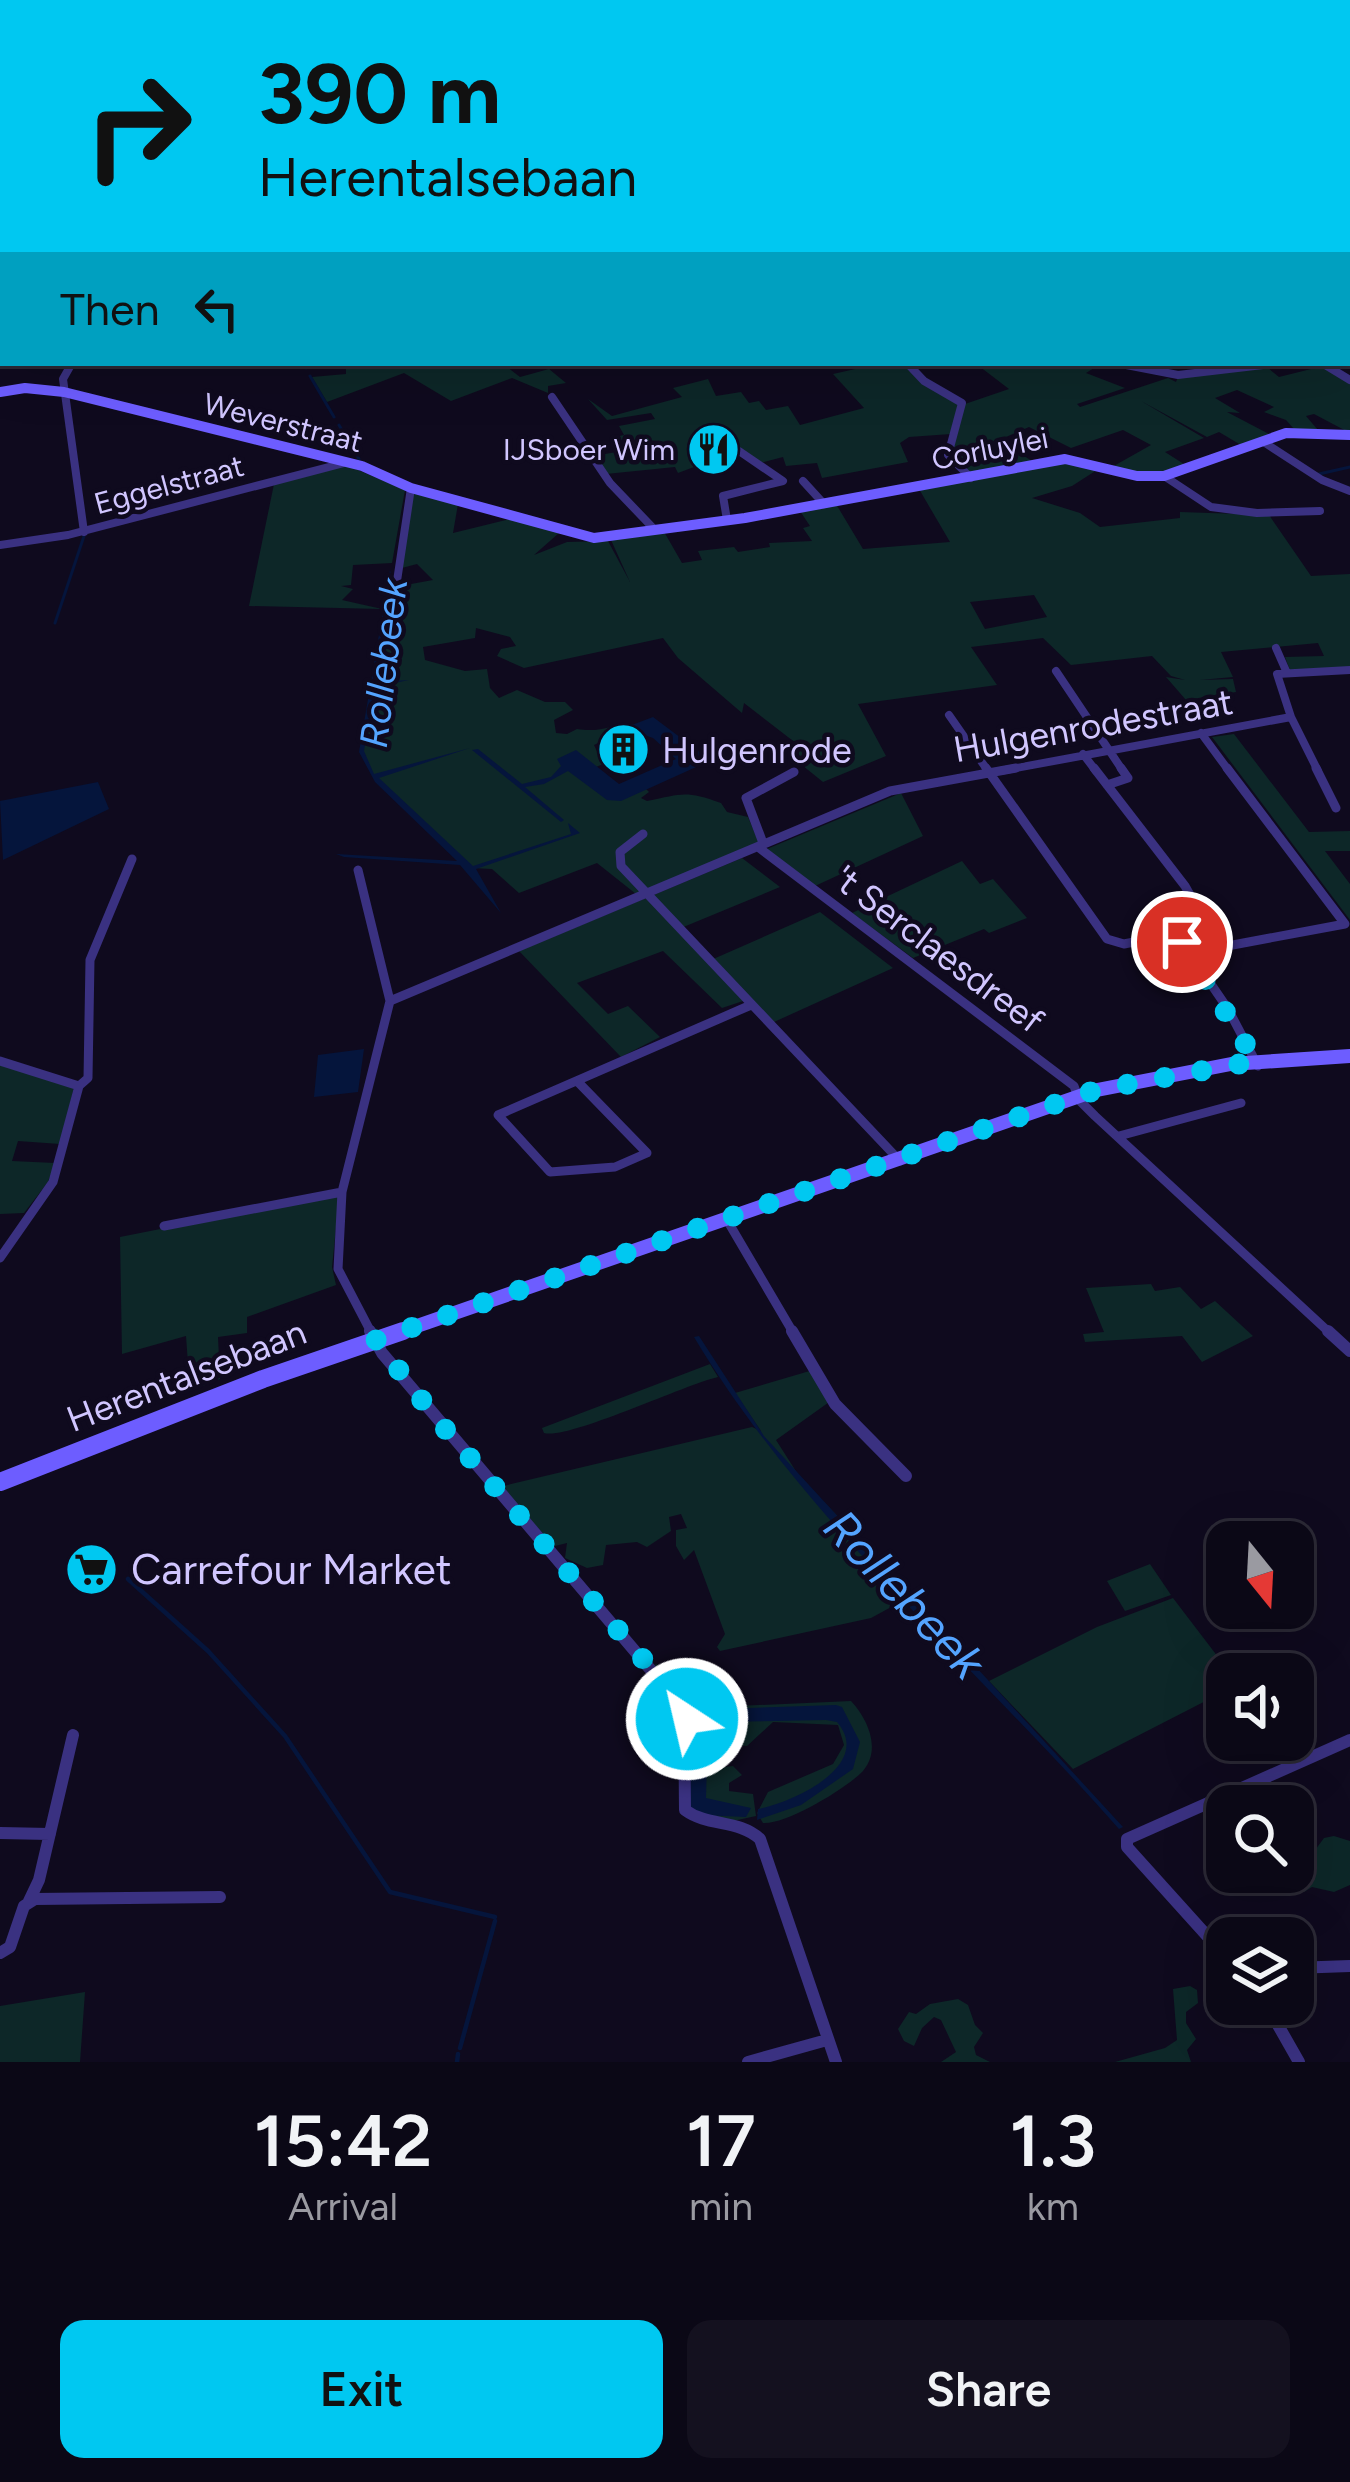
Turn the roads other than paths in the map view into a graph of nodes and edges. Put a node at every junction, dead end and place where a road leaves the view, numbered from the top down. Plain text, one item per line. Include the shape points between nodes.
1 (71, 366) edge
2 (910, 366) edge
3 (1132, 366) edge
4 (1254, 366) edge
5 (0, 392) edge
6 (64, 392) junction
7 (551, 397) dead end
8 (1350, 435) edge
9 (1262, 441) junction
10 (705, 460) dead end
11 (348, 462) junction
12 (1164, 476) junction
13 (971, 478) junction
14 (803, 481) dead end
15 (411, 488) junction
16 (1350, 491) edge
17 (824, 504) junction
18 (1320, 511) dead end
19 (727, 520) junction
20 (654, 529) junction
21 (84, 532) junction
22 (0, 545) edge
23 (397, 580) dead end
24 (1276, 649) dead end
25 (1350, 670) edge
26 (1056, 671) dead end
27 (1287, 673) junction
28 (949, 715) dead end
29 (1291, 717) junction
30 (1202, 733) junction
31 (1112, 749) junction
32 (1084, 754) junction
33 (794, 772) dead end
34 (989, 772) junction
35 (1107, 785) junction
36 (904, 787) joint
37 (1336, 808) dead end
38 (643, 834) dead end
39 (757, 847) junction
40 (132, 859) dead end
41 (358, 870) dead end
42 (646, 894) junction
43 (1208, 927) junction
44 (1176, 933) junction
45 (1220, 948) junction
46 (1190, 953) junction
47 (390, 1001) junction
48 (751, 1005) junction
49 (1350, 1059) edge
50 (0, 1061) edge
51 (1257, 1064) junction
52 (577, 1081) junction
53 (79, 1086) junction
54 (1079, 1100) junction
55 (1241, 1103) dead end
56 (1119, 1136) junction
57 (900, 1161) junction
58 (342, 1192) junction
59 (727, 1220) junction
60 (164, 1226) dead end
61 (0, 1258) edge
62 (376, 1340) junction
63 (1350, 1352) edge
64 (906, 1476) dead end
65 (0, 1482) edge
66 (73, 1735) dead end
67 (1350, 1740) edge
68 (0, 1833) edge
69 (50, 1834) junction
70 (220, 1897) dead end
71 (29, 1901) junction
72 (1206, 1935) edge
73 (0, 1953) edge
74 (1350, 1966) edge
75 (1314, 1968) edge
76 (1277, 2025) edge
77 (827, 2040) junction
78 (748, 2062) edge
79 (836, 2062) edge
80 (1299, 2062) edge

1 - 6 street
2 - 13 street via 962,403 948,454
3 - 4 street via 1178,375
5 - 6 street, Weverstraat
6 - 11 street, Weverstraat
6 - 21 street
7 - 20 street
8 - 9 street, Corluylei via 1299,431
9 - 12 street, Corluylei
9 - 16 street
10 - 19 street via 739,451 783,481 723,496
11 - 15 street, Weverstraat
11 - 21 street, Eggelstraat
12 - 13 street, Corluylei via 1065,459
12 - 18 street, Corluylei via 1211,507
13 - 17 street, Corluylei
14 - 17 street
15 - 20 street, Corluylei via 585,537
15 - 23 street
17 - 19 street, Corluylei
19 - 20 street, Corluylei
21 - 22 street, Eggelstraat
24 - 27 street, Hulgenrodestraat
25 - 27 street
26 - 31 street
27 - 29 street, Hulgenrodestraat via 1275,678
28 - 34 street
29 - 30 street, Hulgenrodestraat
29 - 37 street, Hulgenrodestraat
30 - 31 street, Hulgenrodestraat
30 - 45 street via 1345,924
31 - 32 street, Hulgenrodestraat
31 - 35 street via 1129,780
32 - 34 street, Hulgenrodestraat
32 - 35 street
33 - 39 street via 746,798
34 - 36 street, Hulgenrodestraat
34 - 44 street via 1107,939 1124,944
35 - 43 street
36 - 39 street, 't Serclaesdreef
38 - 42 street via 618,858
39 - 42 street
39 - 54 street, 't Serclaesdreef via 1074,1086
40 - 53 street via 90,960 92,1061
41 - 47 street
42 - 47 street
42 - 48 street
43 - 44 street
43 - 45 street
44 - 46 street
45 - 46 street
46 - 51 street
47 - 58 street
48 - 52 street
48 - 57 street
49 - 51 street, Herentalsebaan
50 - 53 street
51 - 54 street, Herentalsebaan
52 - 52 street via 498,1115 550,1172 615,1167 647,1153
53 - 61 street via 53,1182
54 - 56 street, 't Serclaesdreef
54 - 57 street, Herentalsebaan
55 - 56 street
56 - 63 street, 't Serclaesdreef
57 - 59 street, Herentalsebaan
58 - 60 street
58 - 62 street via 338,1269
59 - 62 street, Herentalsebaan
59 - 64 street via 835,1404
62 - 65 street, Herentalsebaan
62 - 77 street via 680,1702 687,1719 685,1810 695,1819 748,1827 760,1839
66 - 69 street
67 - 72 street via 1130,1836 1127,1847
68 - 69 street
69 - 71 street
70 - 71 street
71 - 73 street via 10,1948
74 - 75 street
76 - 80 street
77 - 78 street
77 - 79 street

